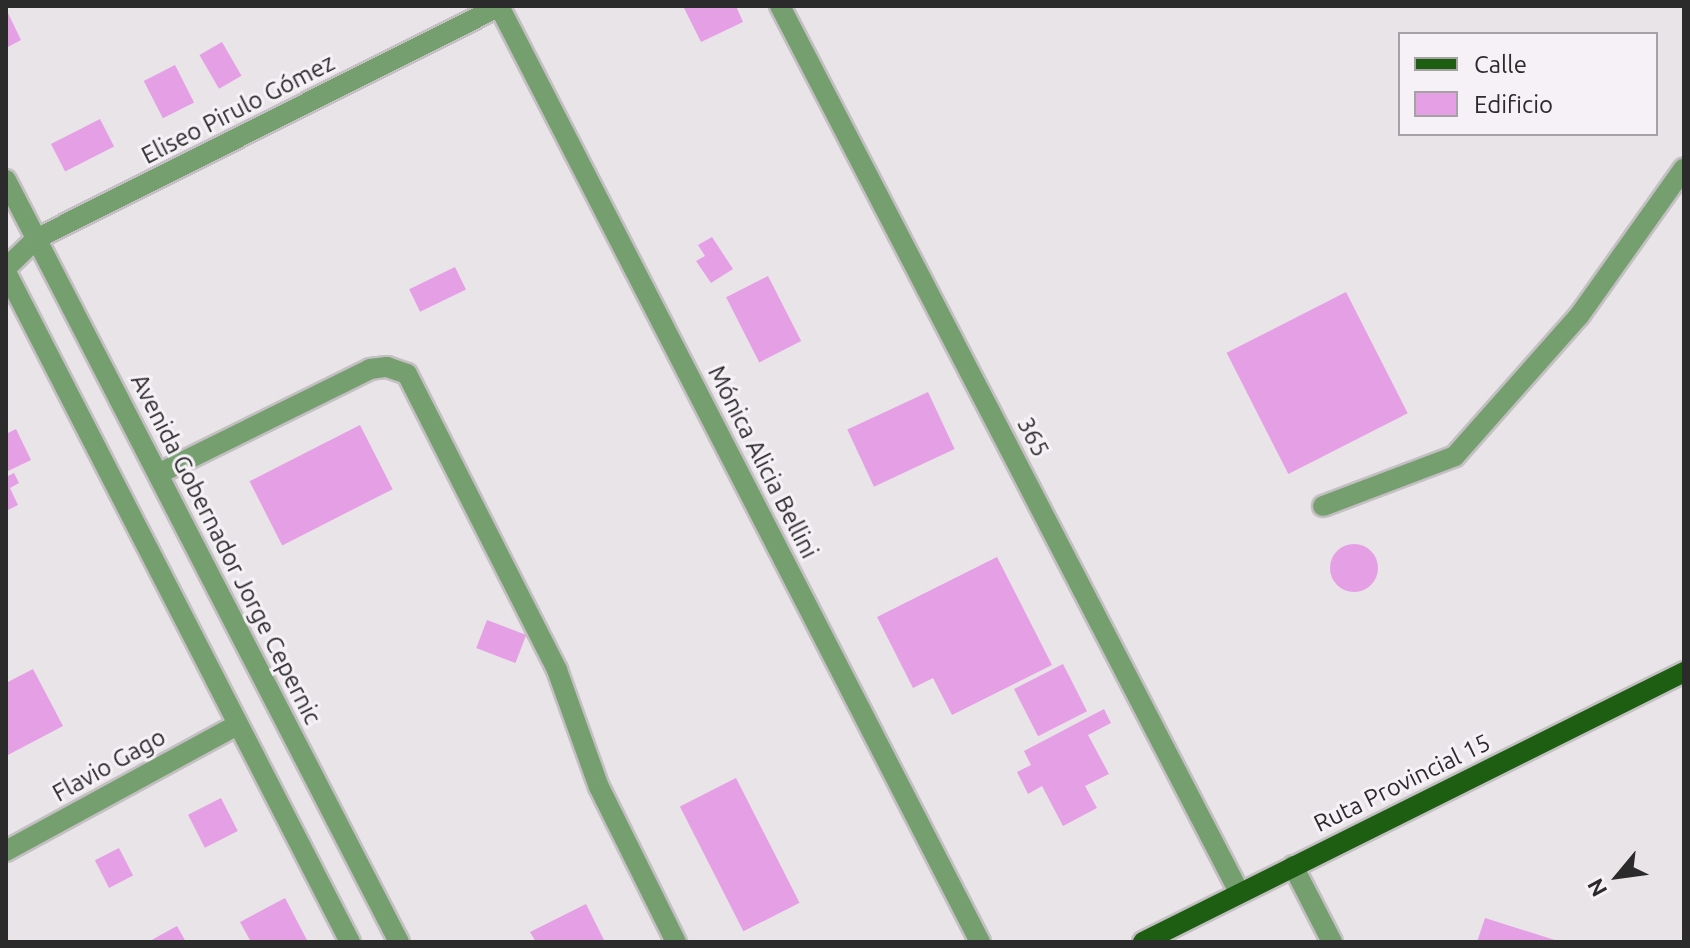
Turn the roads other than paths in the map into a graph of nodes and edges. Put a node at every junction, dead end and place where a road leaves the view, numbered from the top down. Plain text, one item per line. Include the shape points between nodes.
1 (499, 6) edge
2 (780, 6) edge
3 (1684, 168) edge
4 (6, 180) edge
5 (36, 239) junction
6 (6, 270) edge
7 (158, 474) junction
8 (1323, 506) dead end
9 (1684, 672) edge
10 (237, 725) junction
11 (6, 851) edge
12 (1293, 866) junction
13 (1239, 892) junction
14 (350, 942) edge
15 (399, 942) edge
16 (676, 942) edge
17 (980, 942) edge
18 (1143, 942) edge
19 (1332, 942) edge

1 - 5 street, Eliseo Pirulo Gómez
1 - 17 street, Mónica Alicia Bellini
2 - 13 street, 365
3 - 8 street via 1579,316 1455,456
4 - 5 street, Avenida Gobernador Jorge Cepernic
5 - 6 street, Eliseo Pirulo Gómez
5 - 7 street, Avenida Gobernador Jorge Cepernic
6 - 10 street
7 - 15 street, Avenida Gobernador Jorge Cepernic
7 - 16 street via 370,369 387,367 407,374 557,670 599,787
9 - 12 main road, Ruta Provincial 15
10 - 11 street, Flavio Gago
10 - 14 street
12 - 13 main road, Ruta Provincial 15
12 - 19 street
13 - 18 main road, Ruta Provincial 15

